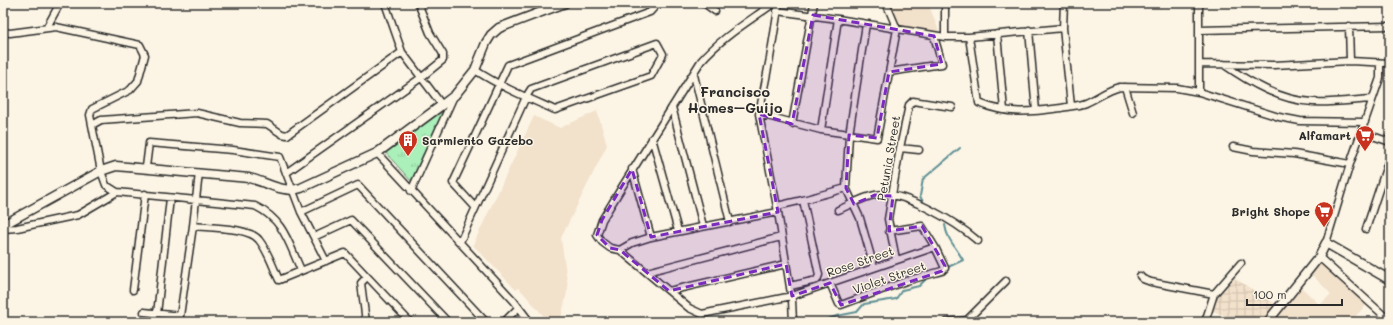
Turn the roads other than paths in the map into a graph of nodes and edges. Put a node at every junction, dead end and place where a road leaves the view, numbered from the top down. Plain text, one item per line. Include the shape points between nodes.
1 (60, 3) edge
2 (385, 3) edge
3 (418, 3) edge
4 (565, 3) edge
5 (658, 3) edge
6 (704, 3) edge
7 (774, 3) edge
8 (779, 3) edge
9 (814, 3) edge
10 (886, 3) edge
11 (946, 3) edge
12 (1064, 3) edge
13 (1199, 3) edge
14 (777, 10) junction
15 (715, 11) dead end
16 (813, 15) junction
17 (838, 19) junction
18 (866, 24) junction
19 (1349, 26) junction
20 (1390, 26) edge
21 (47, 27) junction
22 (1063, 28) junction
23 (897, 30) junction
24 (1029, 30) junction
25 (1199, 30) junction
26 (3, 32) edge
27 (997, 34) junction
28 (934, 36) junction
29 (945, 37) junction
30 (969, 37) junction
31 (402, 52) junction
32 (1350, 61) junction
33 (1380, 62) junction
34 (1390, 62) edge
35 (1200, 64) junction
36 (1222, 64) junction
37 (475, 70) junction
38 (889, 72) junction
39 (694, 75) junction
40 (422, 77) junction
41 (498, 85) junction
42 (1125, 87) junction
43 (1199, 92) junction
44 (454, 95) junction
45 (526, 97) junction
46 (1372, 99) junction
47 (442, 105) junction
48 (1071, 106) junction
49 (672, 107) junction
50 (952, 107) dead end
51 (1004, 110) junction
52 (1036, 112) junction
53 (1133, 113) dead end
54 (759, 114) junction
55 (1365, 122) junction
56 (792, 124) junction
57 (92, 125) junction
58 (821, 130) junction
59 (1361, 132) junction
60 (849, 135) junction
61 (652, 138) junction
62 (1390, 142) edge
63 (1233, 147) dead end
64 (900, 148) junction
65 (918, 150) dead end
66 (377, 153) junction
67 (1390, 156) edge
68 (1350, 164) junction
69 (146, 167) junction
70 (632, 169) junction
71 (101, 171) junction
72 (199, 173) junction
73 (286, 173) junction
74 (846, 188) junction
75 (293, 191) junction
76 (411, 191) junction
77 (117, 192) junction
78 (145, 194) junction
79 (893, 196) junction
80 (170, 198) junction
81 (803, 200) junction
82 (196, 201) junction
83 (854, 204) junction
84 (475, 207) junction
85 (777, 209) junction
86 (838, 210) dead end
87 (301, 212) junction
88 (730, 222) junction
89 (3, 225) edge
90 (193, 226) junction
91 (704, 226) junction
92 (3, 229) edge
93 (1366, 229) dead end
94 (678, 231) junction
95 (889, 231) junction
96 (314, 237) junction
97 (651, 237) junction
98 (781, 237) junction
99 (978, 241) dead end
100 (460, 242) junction
101 (1326, 243) junction
102 (935, 247) junction
103 (620, 250) junction
104 (1320, 257) junction
105 (896, 259) junction
106 (326, 261) junction
107 (1242, 263) dead end
108 (786, 264) junction
109 (874, 267) junction
110 (301, 270) junction
111 (647, 272) junction
112 (1140, 276) dead end
113 (367, 277) junction
114 (1390, 280) edge
115 (1006, 281) dead end
116 (830, 283) junction
117 (790, 286) junction
118 (133, 290) dead end
119 (669, 292) junction
120 (1214, 294) junction
121 (792, 296) junction
122 (518, 308) junction
123 (144, 312) dead end
124 (158, 314) junction
125 (967, 320) junction
126 (1390, 321) edge
127 (366, 322) edge
128 (410, 322) edge
129 (448, 322) edge
130 (486, 322) edge
131 (504, 322) edge
132 (530, 322) edge
133 (793, 322) edge
134 (947, 322) edge
135 (977, 322) edge
136 (1205, 322) edge
137 (1270, 322) edge

1 - 21 street
2 - 31 street
3 - 40 street via 430,33 443,54 443,60
4 - 37 street via 499,28 486,43
5 - 41 street via 650,12 508,65
6 - 15 street
7 - 39 street via 731,31 701,61
8 - 14 street
9 - 16 street
10 - 23 street
11 - 29 street
12 - 22 street
13 - 25 street
14 - 16 street
14 - 54 street
16 - 17 street
16 - 56 street
17 - 18 street
17 - 58 street
18 - 23 street
18 - 60 street
19 - 20 street
19 - 25 street
19 - 32 street
21 - 26 street via 10,34
21 - 57 street via 140,45 143,49 145,55 138,81 130,90 92,109
22 - 24 street
22 - 48 street
23 - 28 street
23 - 38 street
24 - 27 street
24 - 52 street
25 - 35 street
27 - 30 street
27 - 51 street
28 - 29 street
28 - 38 street via 942,64
29 - 30 street
30 - 51 street via 979,103
31 - 40 street
31 - 57 street via 287,135 267,124 240,123 197,113 101,120
32 - 33 street
32 - 36 street via 1274,65
33 - 34 street
33 - 46 street via 1380,78
35 - 36 street
35 - 43 street
36 - 46 street via 1248,82 1284,96 1312,102
37 - 41 street
37 - 44 street
38 - 60 street via 877,138
39 - 49 street
39 - 88 street
40 - 47 street
40 - 73 street
41 - 45 street
41 - 84 street via 453,183
42 - 43 street via 1177,88
42 - 48 street via 1110,89 1085,103
42 - 53 street
43 - 55 street via 1279,117
44 - 47 street
44 - 76 street
45 - 45 street via 531,89 657,43 663,54 651,76 555,110
45 - 84 street
46 - 55 street
47 - 66 street
48 - 52 street
49 - 61 street
49 - 91 street
50 - 64 street, Petunia Street via 911,101
51 - 52 street via 1019,113
54 - 56 street
54 - 85 street
55 - 59 street
56 - 58 street
57 - 71 street
58 - 60 street
59 - 62 street
59 - 68 street
60 - 74 street
61 - 70 street
61 - 94 street
63 - 68 street
64 - 65 street
64 - 79 street, Petunia Street
66 - 75 street
66 - 76 street
67 - 93 street
68 - 101 street
69 - 71 street via 116,166
69 - 72 street
69 - 73 street via 149,143 273,155 280,157
70 - 97 street
70 - 103 street, Rose Street via 602,220 597,235 610,248
71 - 77 street via 106,185
71 - 89 street
72 - 75 street via 261,180 282,190
72 - 82 street
73 - 75 street
74 - 81 street
74 - 83 street
75 - 87 street
76 - 100 street
77 - 78 street
77 - 92 street via 78,215
78 - 80 street
78 - 118 street
79 - 83 street via 875,194
79 - 95 street, Petunia Street via 888,219
79 - 99 street via 918,203 939,213
80 - 82 street
80 - 124 street
81 - 85 street
81 - 117 street via 819,278
82 - 90 street
82 - 110 street via 255,206 268,212 279,223
83 - 86 street
83 - 109 street
84 - 100 street
85 - 88 street
85 - 98 street
87 - 96 street
87 - 130 street via 358,185
88 - 91 street
90 - 110 street via 244,231 255,236 279,280
90 - 124 street via 180,316
91 - 94 street
94 - 97 street
95 - 102 street via 922,226
95 - 105 street, Petunia Street
96 - 106 street
96 - 129 street via 351,220
97 - 103 street
98 - 108 street
98 - 111 street
100 - 122 street
101 - 104 street
101 - 114 street
102 - 105 street, Rose Street
102 - 116 street, Violet Street via 945,266 942,271 906,281 841,305 838,304
103 - 111 street, Rose Street
104 - 126 street
104 - 137 street
105 - 109 street, Rose Street
106 - 110 street
106 - 113 street via 345,253
107 - 120 street
108 - 117 street
108 - 119 street
109 - 116 street, Rose Street
111 - 119 street, Rose Street
112 - 120 street via 1151,282
113 - 127 street via 361,283
113 - 128 street
115 - 125 street
116 - 121 street, Rose Street
117 - 121 street
119 - 121 street, Rose Street via 689,308 702,314
120 - 136 street
121 - 133 street
122 - 131 street
122 - 132 street
123 - 124 street
125 - 134 street
125 - 135 street

